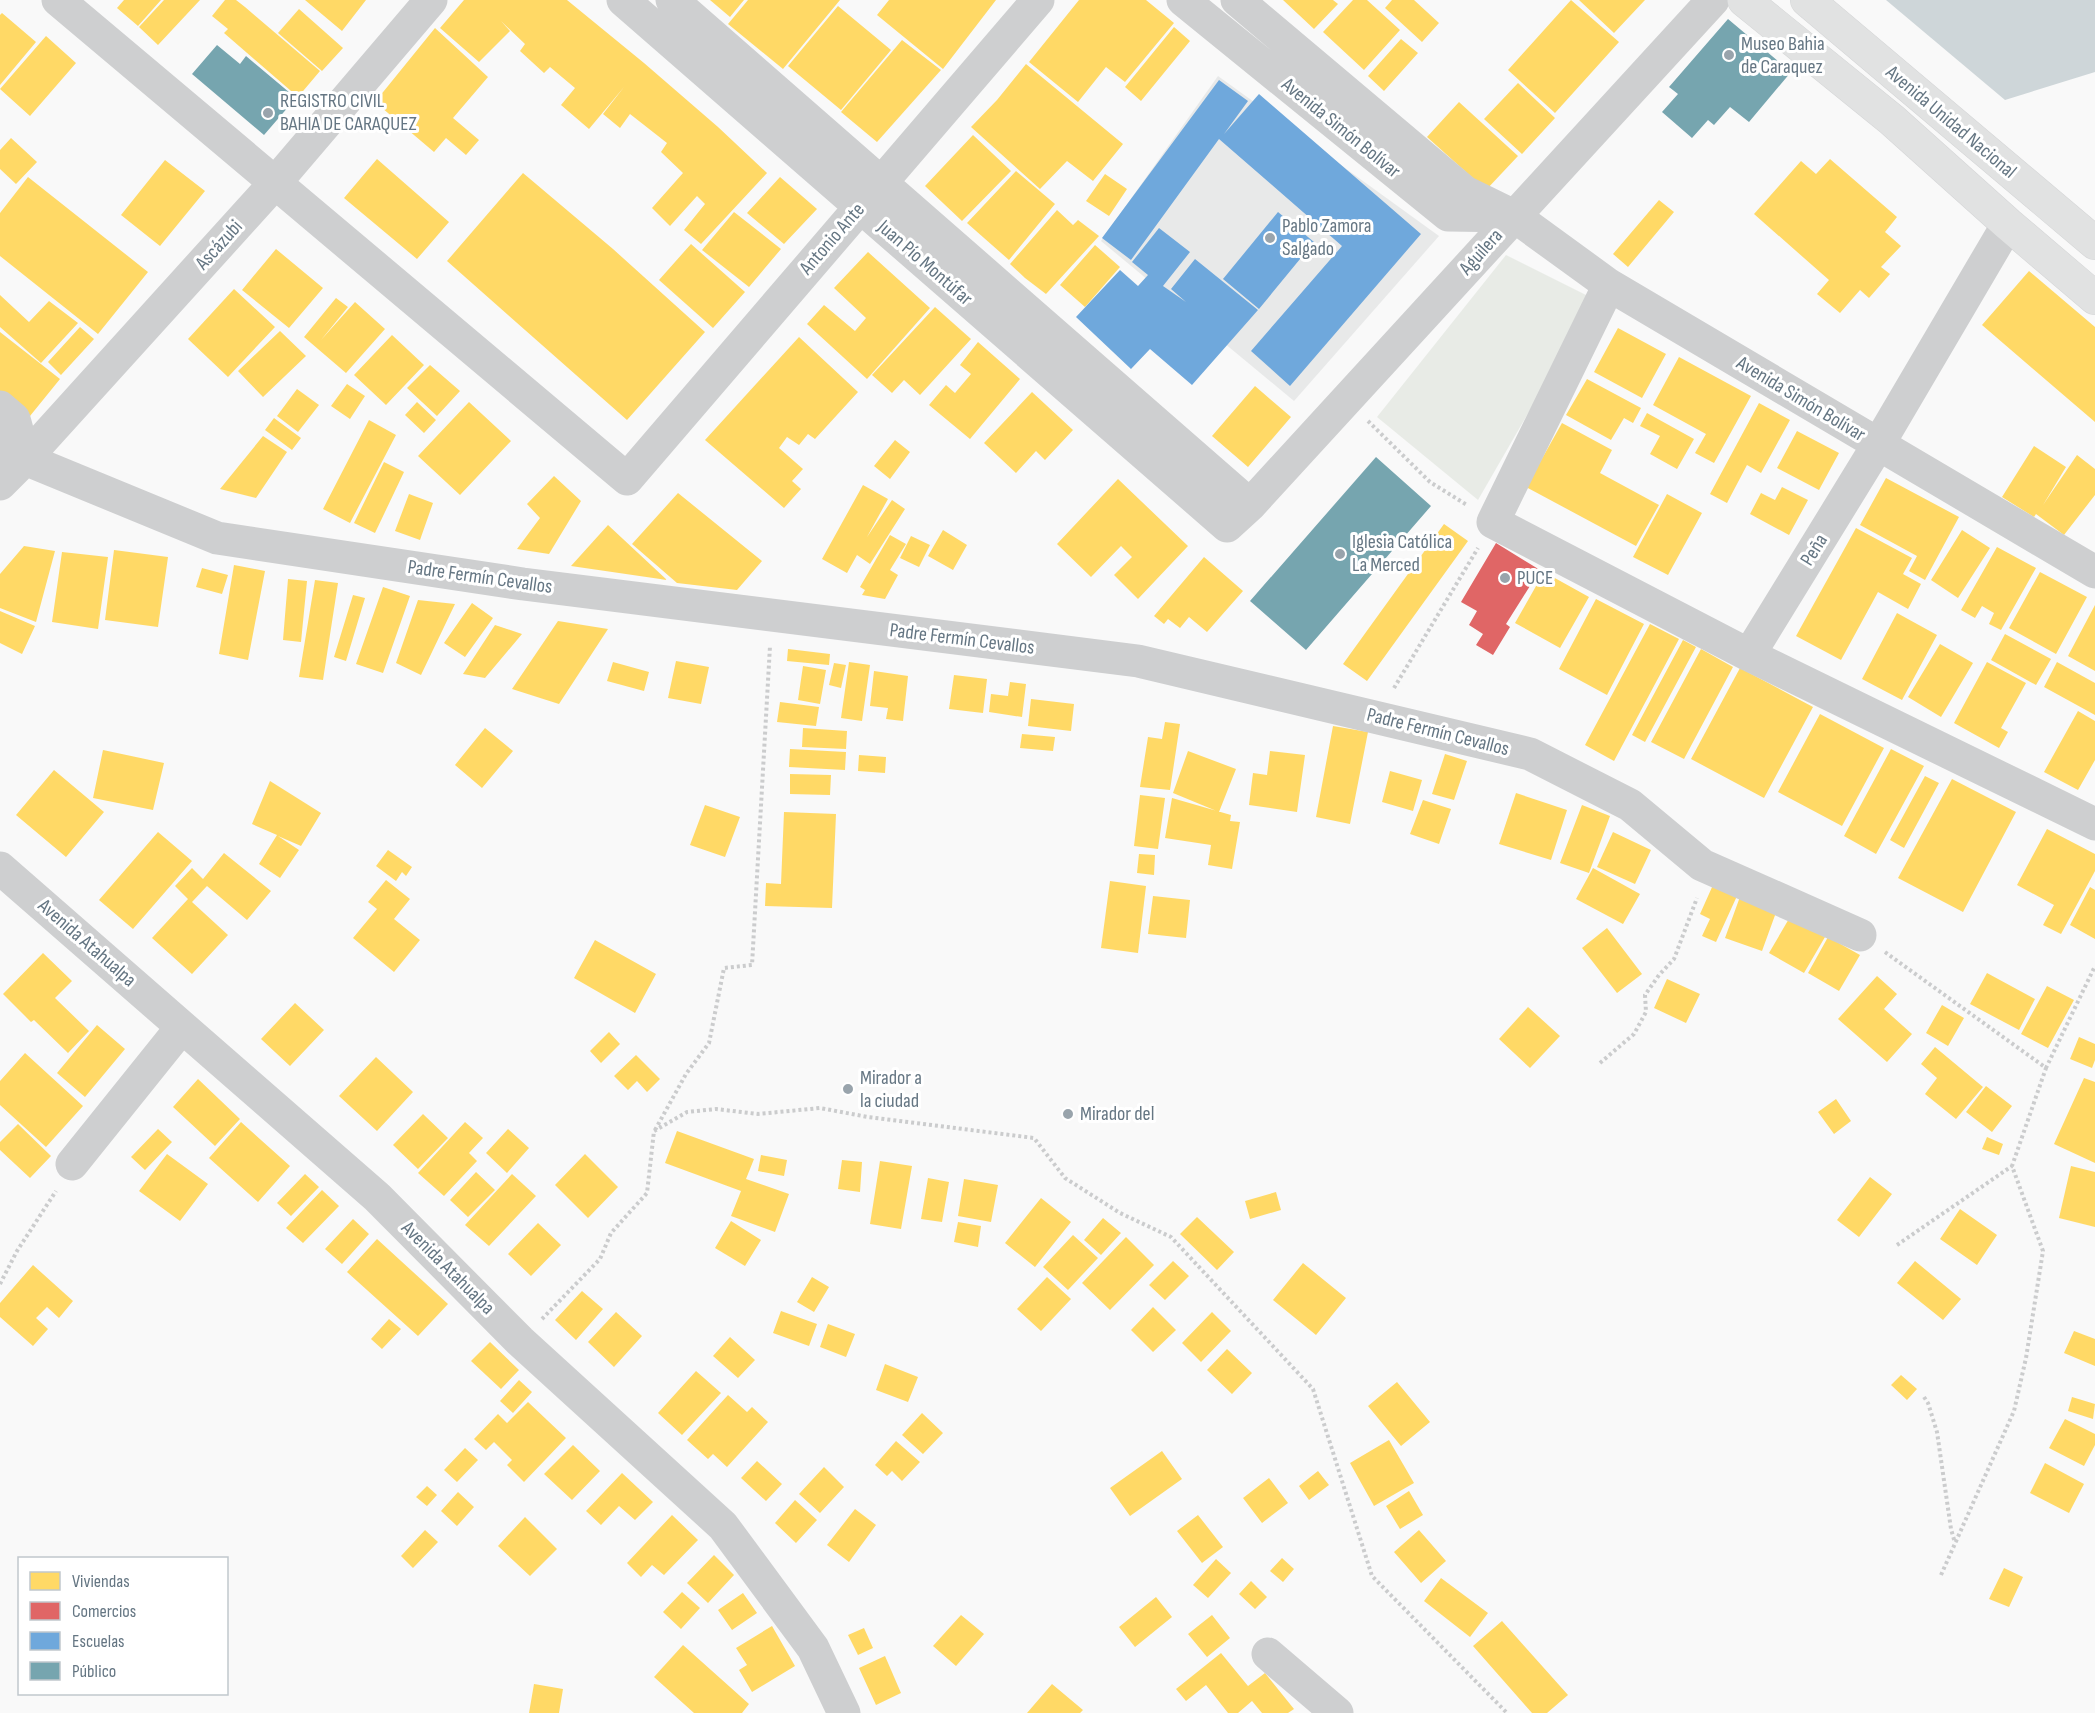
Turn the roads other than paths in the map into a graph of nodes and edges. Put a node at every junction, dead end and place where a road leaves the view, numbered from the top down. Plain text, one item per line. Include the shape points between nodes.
1 (58, 0) edge
2 (431, 0) edge
3 (622, 0) edge
4 (672, 0) edge
5 (1038, 0) edge
6 (1183, 0) edge
7 (1237, 0) edge
8 (1713, 0) edge
9 (1744, 0) edge
10 (1807, 0) edge
11 (275, 183) junction
12 (870, 194) junction
13 (1514, 216) junction
14 (2008, 224) junction
15 (2095, 243) edge
16 (1609, 285) junction
17 (2095, 298) edge
18 (0, 407) edge
19 (1878, 445) junction
20 (13, 452) edge
21 (0, 484) edge
22 (1238, 515) joint
23 (2095, 572) edge
24 (1749, 655) junction
25 (2093, 817) edge
26 (0, 868) edge
27 (1860, 934) road end
28 (183, 1027) junction
29 (72, 1164) road end
30 (1268, 1654) dead end
31 (844, 1713) edge
32 (1337, 1713) edge

1 - 11 street
2 - 11 street, Ascázubi
3 - 12 street, Juan Pío Montúfar
4 - 12 street, Juan Pío Montúfar
5 - 12 street, Antonio Ante
6 - 13 street, Avenida Simón Bolívar via 1448,215
7 - 13 street, Avenida Simón Bolívar via 1465,192
8 - 13 street, Aguilera
9 - 14 main road via 1892,120
10 - 15 main road, Avenida Unidad Nacional
11 - 12 street, Antonio Ante via 627,479
11 - 20 street, Ascázubi
12 - 22 street, Juan Pío Montúfar
13 - 16 street, Avenida Simón Bolívar
13 - 22 street, Aguilera
14 - 17 main road
14 - 19 street, Peña
16 - 19 street, Avenida Simón Bolívar
16 - 24 street via 1493,522
18 - 20 street via 14,419
19 - 23 street, Avenida Simón Bolívar
19 - 24 street, Peña
20 - 21 street, Ascázubi
20 - 27 street, Padre Fermín Cevallos via 217,538 523,584 1138,661 1530,754 1630,805 1702,865
24 - 25 street
26 - 28 street, Avenida Atahualpa
28 - 29 street
28 - 31 street, Avenida Atahualpa via 377,1197 520,1341 723,1526 813,1648
30 - 32 street

